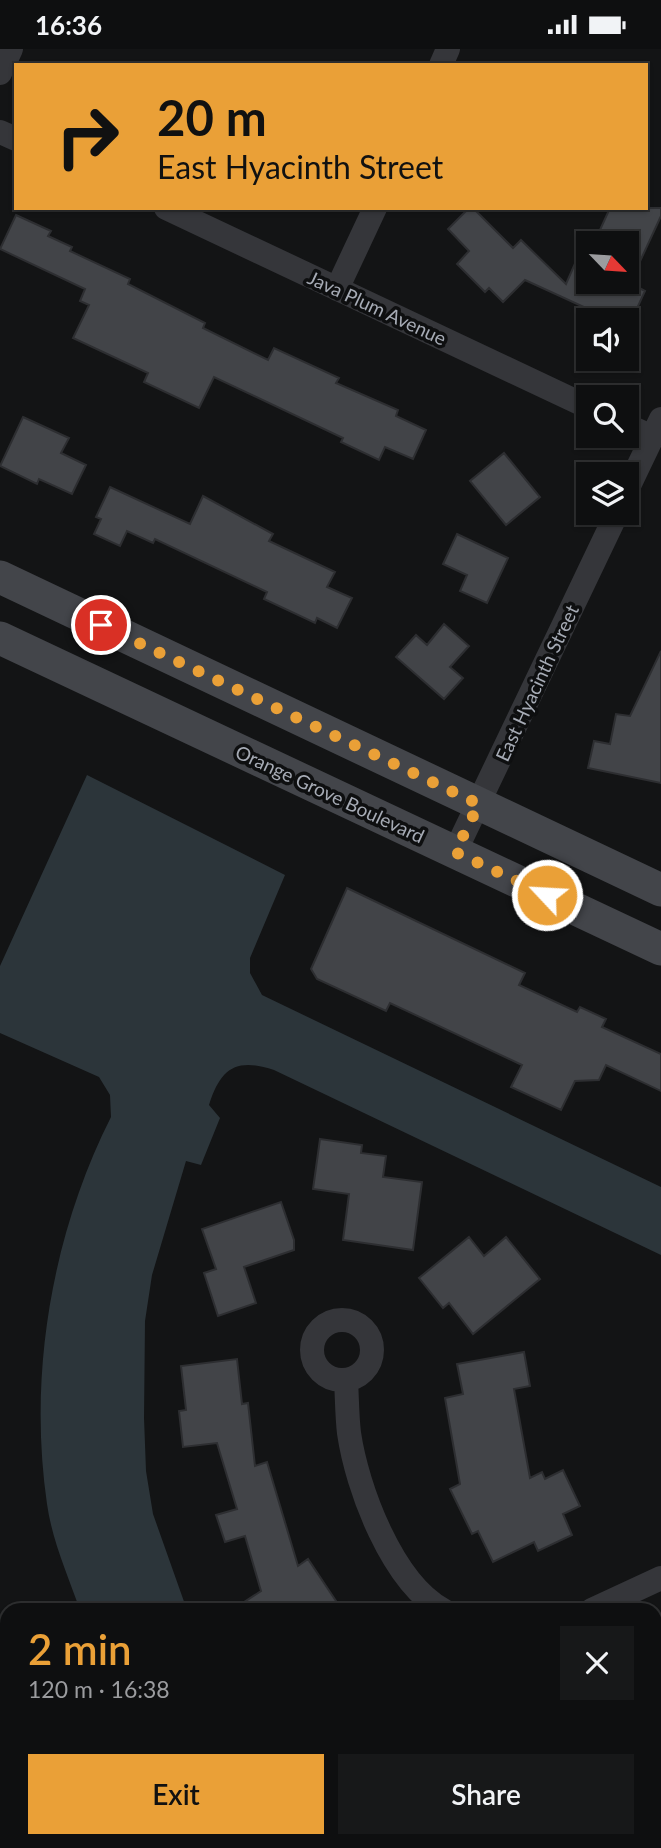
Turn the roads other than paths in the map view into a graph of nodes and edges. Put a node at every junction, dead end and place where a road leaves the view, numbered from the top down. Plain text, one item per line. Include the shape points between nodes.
1 (11, 49) edge
2 (0, 73) edge
3 (170, 210) edge
4 (374, 210) edge
5 (337, 289) junction
6 (576, 401) edge
7 (639, 426) edge
8 (657, 428) edge
9 (639, 465) edge
10 (611, 525) edge
11 (0, 577) edge
12 (0, 638) edge
13 (479, 804) junction
14 (455, 852) junction
15 (661, 890) edge
16 (661, 949) edge
17 (346, 1380) dead end
18 (661, 1578) edge
19 (435, 1603) edge
20 (607, 1603) edge

1 - 2 street
3 - 5 street, Java Plum Avenue
4 - 5 street
5 - 6 street, Java Plum Avenue
7 - 8 street
8 - 9 street
10 - 13 street, East Hyacinth Street
11 - 13 street
12 - 14 street, Orange Grove Boulevard
13 - 14 street, East Hyacinth Street
13 - 15 street
14 - 16 street, Orange Grove Boulevard
17 - 19 street via 349,1434 371,1511 408,1580
18 - 20 street

